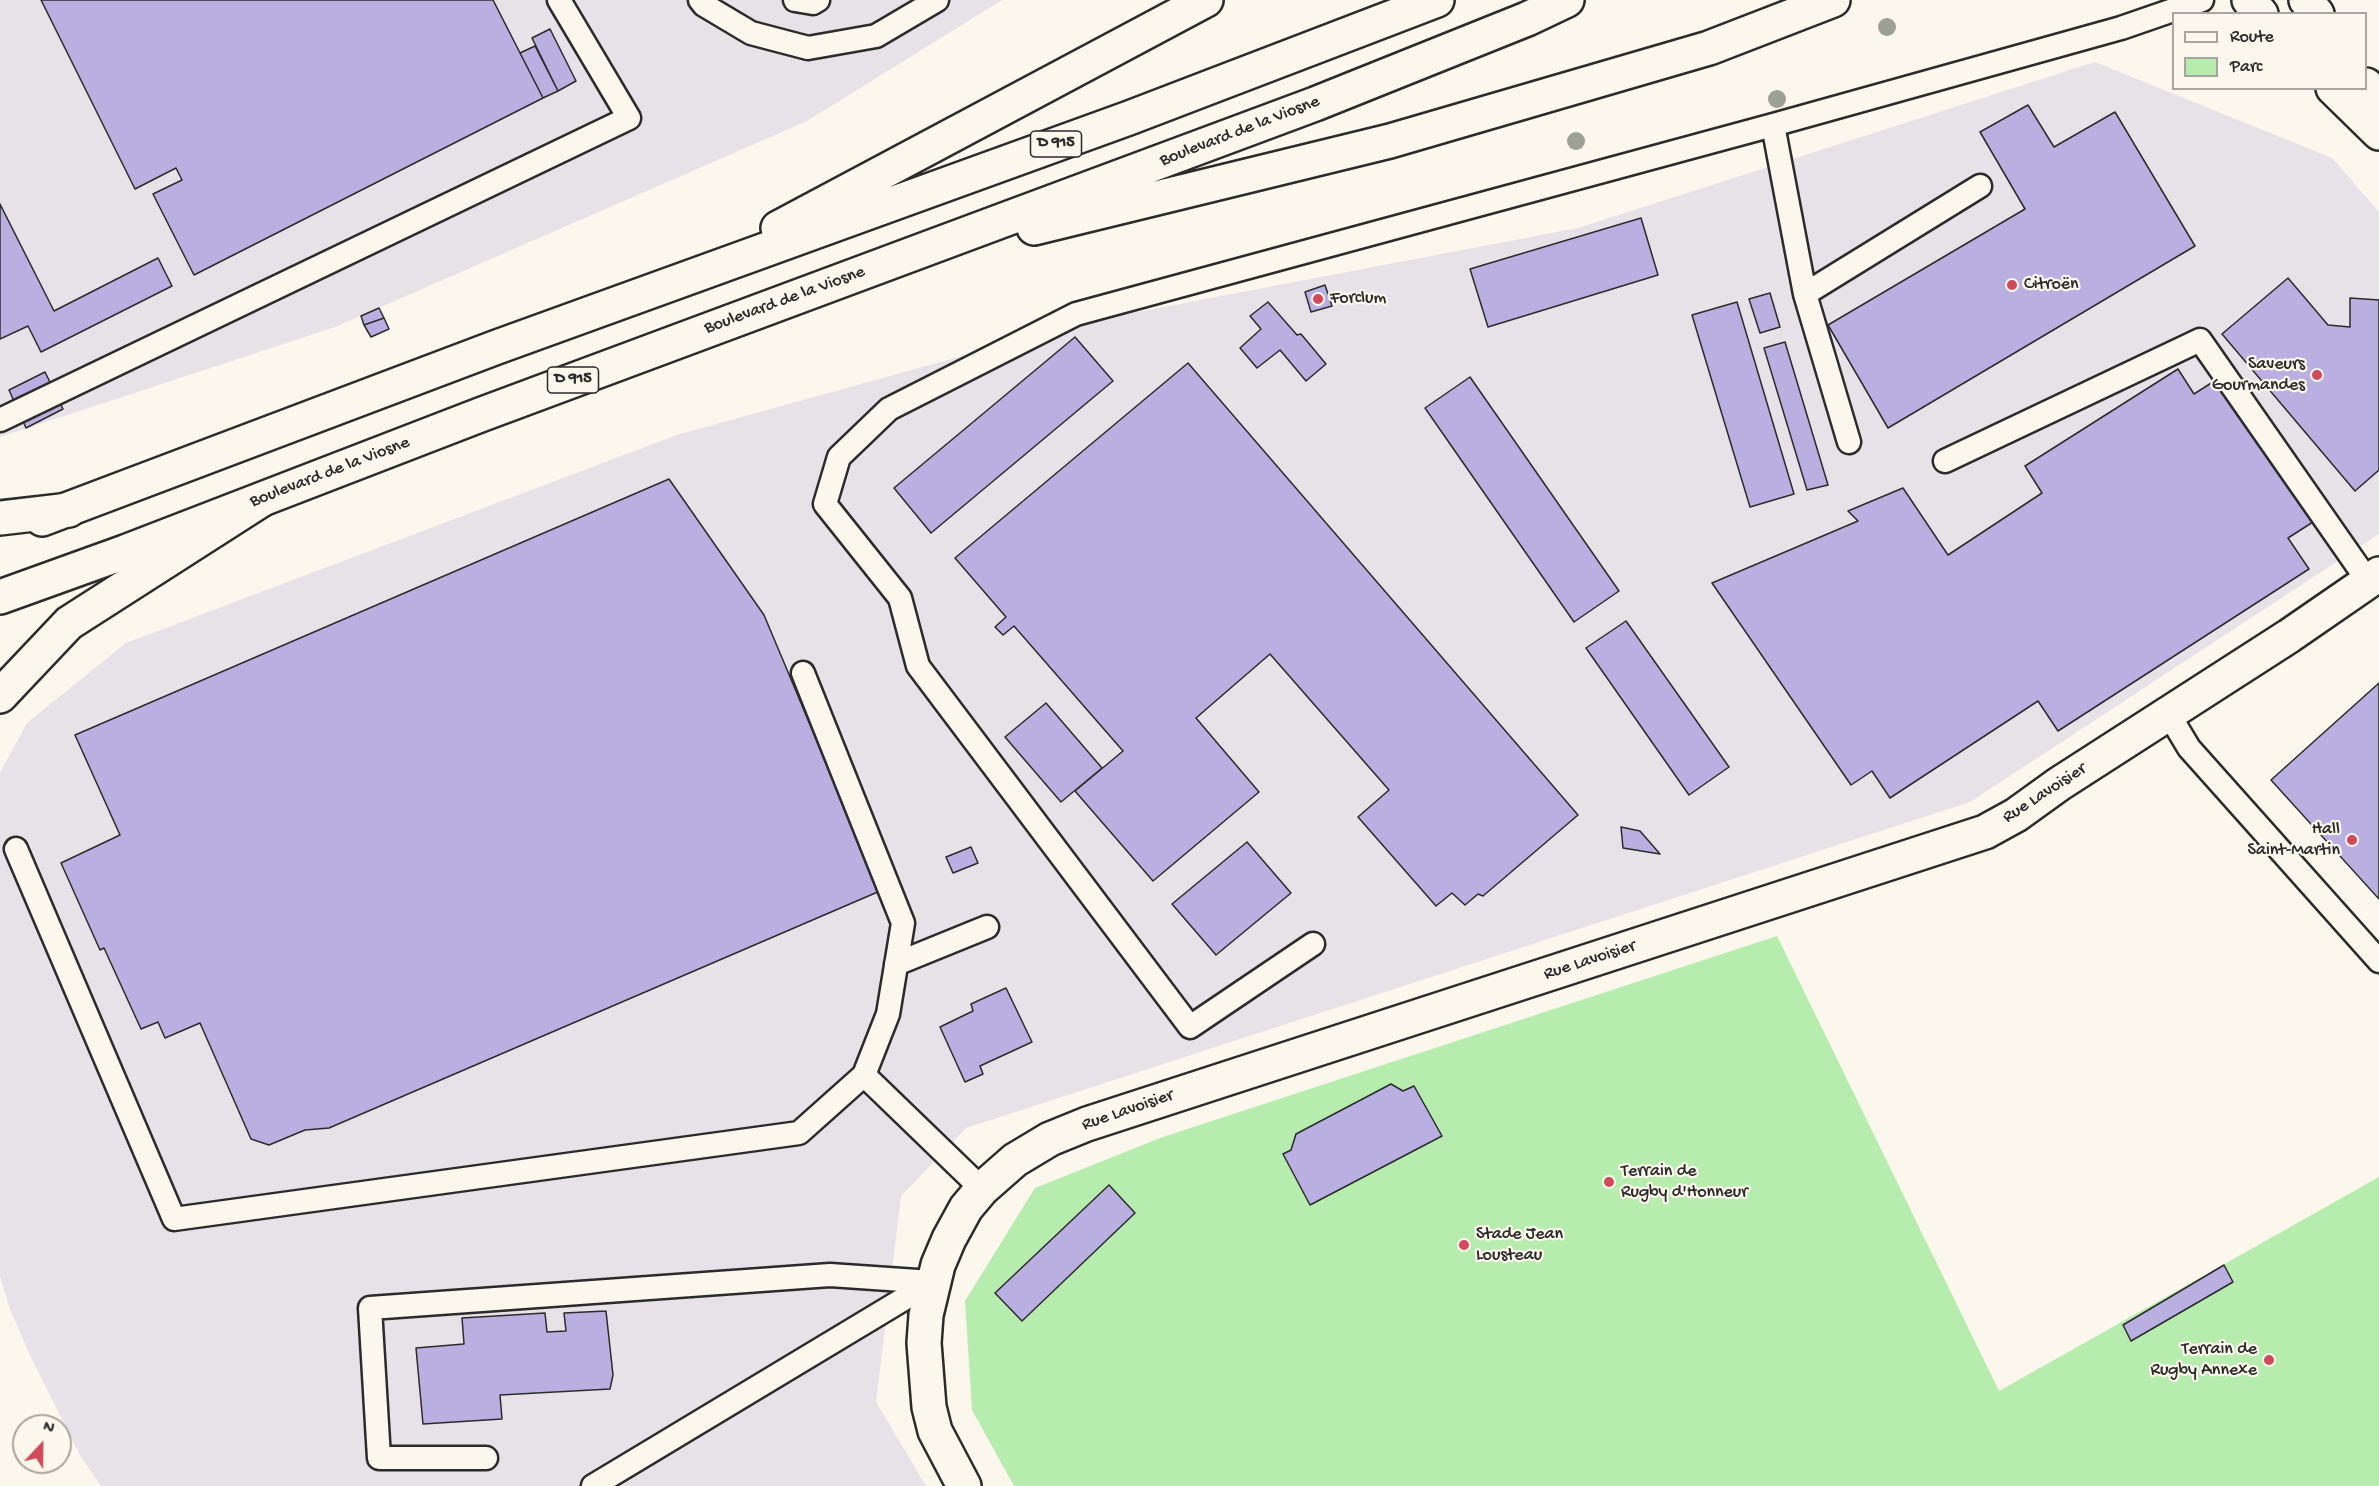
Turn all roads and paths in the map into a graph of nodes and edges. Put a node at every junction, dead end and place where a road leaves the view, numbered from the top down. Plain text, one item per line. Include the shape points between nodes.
1 (559, 0) edge
2 (700, 0) edge
3 (795, 0) edge
4 (818, 0) edge
5 (937, 0) edge
6 (1206, 0) edge
7 (1437, 0) edge
8 (1567, 0) edge
9 (1833, 0) edge
10 (2159, 0) edge
11 (2202, 0) edge
12 (2249, 0) edge
13 (2306, 0) edge
14 (2259, 12) edge
15 (2315, 12) edge
16 (2121, 28) junction
17 (2367, 87) edge
18 (2335, 90) edge
19 (2379, 105) edge
20 (1773, 125) junction
21 (2379, 133) edge
22 (1980, 186) dead end
23 (886, 264) junction
24 (673, 284) junction
25 (1805, 294) junction
26 (0, 420) edge
27 (1849, 442) dead end
28 (1945, 461) dead end
29 (261, 500) junction
30 (69, 510) junction
31 (0, 518) edge
32 (0, 533) edge
33 (2374, 578) edge
34 (0, 597) edge
35 (803, 673) dead end
36 (0, 696) edge
37 (2168, 713) junction
38 (16, 849) dead end
39 (987, 927) dead end
40 (1313, 944) dead end
41 (2379, 961) edge
42 (896, 964) junction
43 (864, 1075) junction
44 (982, 1189) junction
45 (932, 1282) junction
46 (486, 1458) dead end
47 (592, 1486) edge
48 (964, 1486) edge

1 - 26 lane via 629,118
2 - 5 lane via 751,33 808,48 876,36
3 - 4 lane
6 - 24 main road
7 - 24 main road, D 915 via 1129,118
8 - 23 main road, Boulevard de la Viosne / D 915 via 1315,104
9 - 23 main road via 1709,48 1390,141
10 - 16 lane
11 - 16 lane
12 - 14 main road
13 - 15 main road
16 - 20 lane
17 - 19 main road
18 - 21 main road
20 - 25 lane
20 - 40 lane via 1076,314 890,410 838,458 825,504 900,598 918,666 1190,1027
22 - 25 lane
23 - 29 main road, Boulevard de la Viosne / D 915
24 - 30 main road, D 915
25 - 27 lane
28 - 33 lane via 2200,340
29 - 34 main road, Boulevard de la Viosne / D 915
29 - 36 main road via 69,623
30 - 31 main road
30 - 32 main road, D 915
33 - 37 main road, Rue Lavoisier
35 - 42 lane via 903,923
37 - 41 lane via 2189,748
37 - 44 main road, Rue Lavoisier via 1985,832 1087,1125 1050,1139 1015,1160
38 - 43 lane via 174,1219 799,1133
39 - 42 lane
42 - 43 lane via 888,1014
43 - 44 lane
44 - 45 main road, Rue Lavoisier via 949,1239
45 - 46 lane via 830,1275 370,1308 379,1458
45 - 47 lane
45 - 48 main road, Rue Lavoisier via 924,1343 929,1407 935,1431

